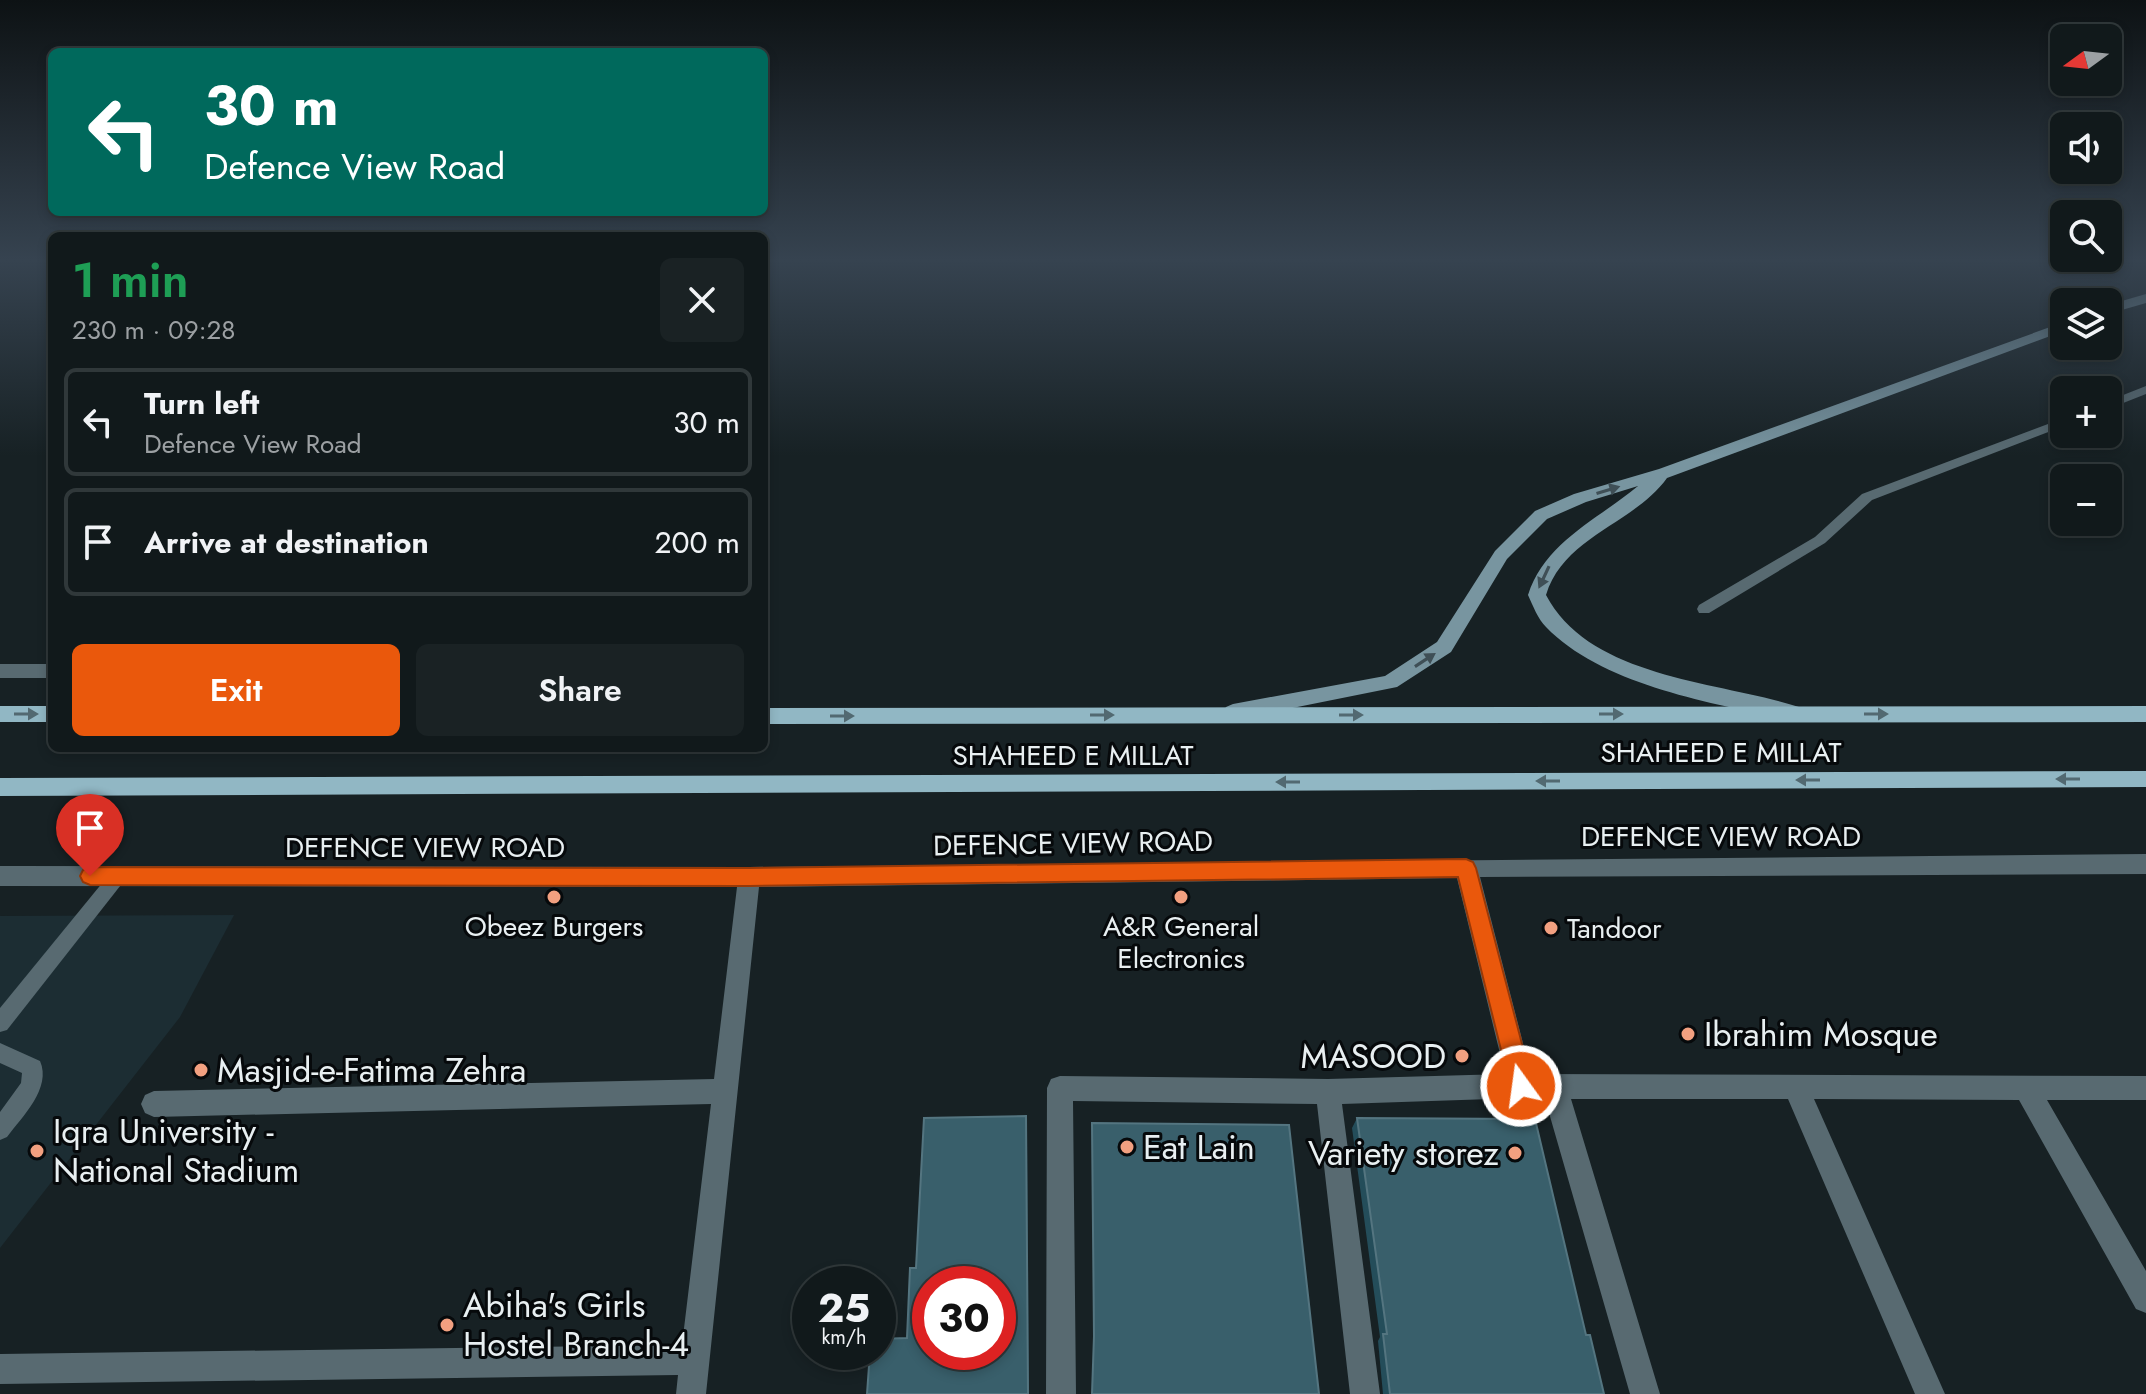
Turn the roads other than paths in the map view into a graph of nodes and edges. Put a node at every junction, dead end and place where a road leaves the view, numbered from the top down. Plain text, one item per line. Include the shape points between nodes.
1 (2050, 331) edge
2 (2146, 390) edge
3 (2122, 399) edge
4 (2050, 427) edge
5 (1665, 473) junction
6 (1704, 609) dead end
7 (0, 671) edge
8 (48, 671) edge
9 (0, 714) edge
10 (48, 714) edge
11 (1798, 714) junction
12 (2146, 714) edge
13 (1217, 715) junction
14 (768, 716) edge
15 (2146, 779) edge
16 (0, 787) edge
17 (2146, 864) edge
18 (1466, 868) junction
19 (118, 876) junction
20 (749, 877) junction
21 (2, 879) edge
22 (0, 1023) edge
23 (0, 1053) edge
24 (1521, 1086) junction
25 (1795, 1086) junction
26 (1555, 1087) junction
27 (2026, 1088) junction
28 (2146, 1088) edge
29 (725, 1091) junction
30 (1328, 1092) junction
31 (154, 1104) dead end
32 (0, 1130) edge
33 (2146, 1299) edge
34 (695, 1360) junction
35 (0, 1369) edge
36 (691, 1394) edge
37 (1061, 1394) edge
38 (1365, 1394) edge
39 (1645, 1394) edge
40 (1930, 1394) edge

1 - 5 street
2 - 3 lane
4 - 6 lane via 1867,497 1820,540
5 -> 11 street via 1567,545 1542,573 1537,595 1551,620 1586,646 1633,669 1700,693
13 -> 5 street via 1390,682 1444,647 1501,555 1541,515
7 - 8 street
9 -> 10 main road
11 -> 12 main road, SHAHEED E MILLAT
13 -> 11 main road, SHAHEED E MILLAT
14 -> 13 main road, SHAHEED E MILLAT
15 -> 16 main road, SHAHEED E MILLAT
17 - 18 street, DEFENCE VIEW ROAD
18 - 20 street, DEFENCE VIEW ROAD
18 - 24 street
19 - 20 street, DEFENCE VIEW ROAD
19 - 21 street, DEFENCE VIEW ROAD
19 - 22 lane
20 - 29 street
23 - 32 lane via 33,1068 31,1086
24 - 26 street
24 - 30 street
25 - 26 street
25 - 27 street
25 - 40 street
26 - 39 street
27 - 28 street
27 - 33 street
29 - 31 street
29 - 34 street
30 - 37 street via 1060,1088
30 - 38 street
34 - 35 street
34 - 36 street

